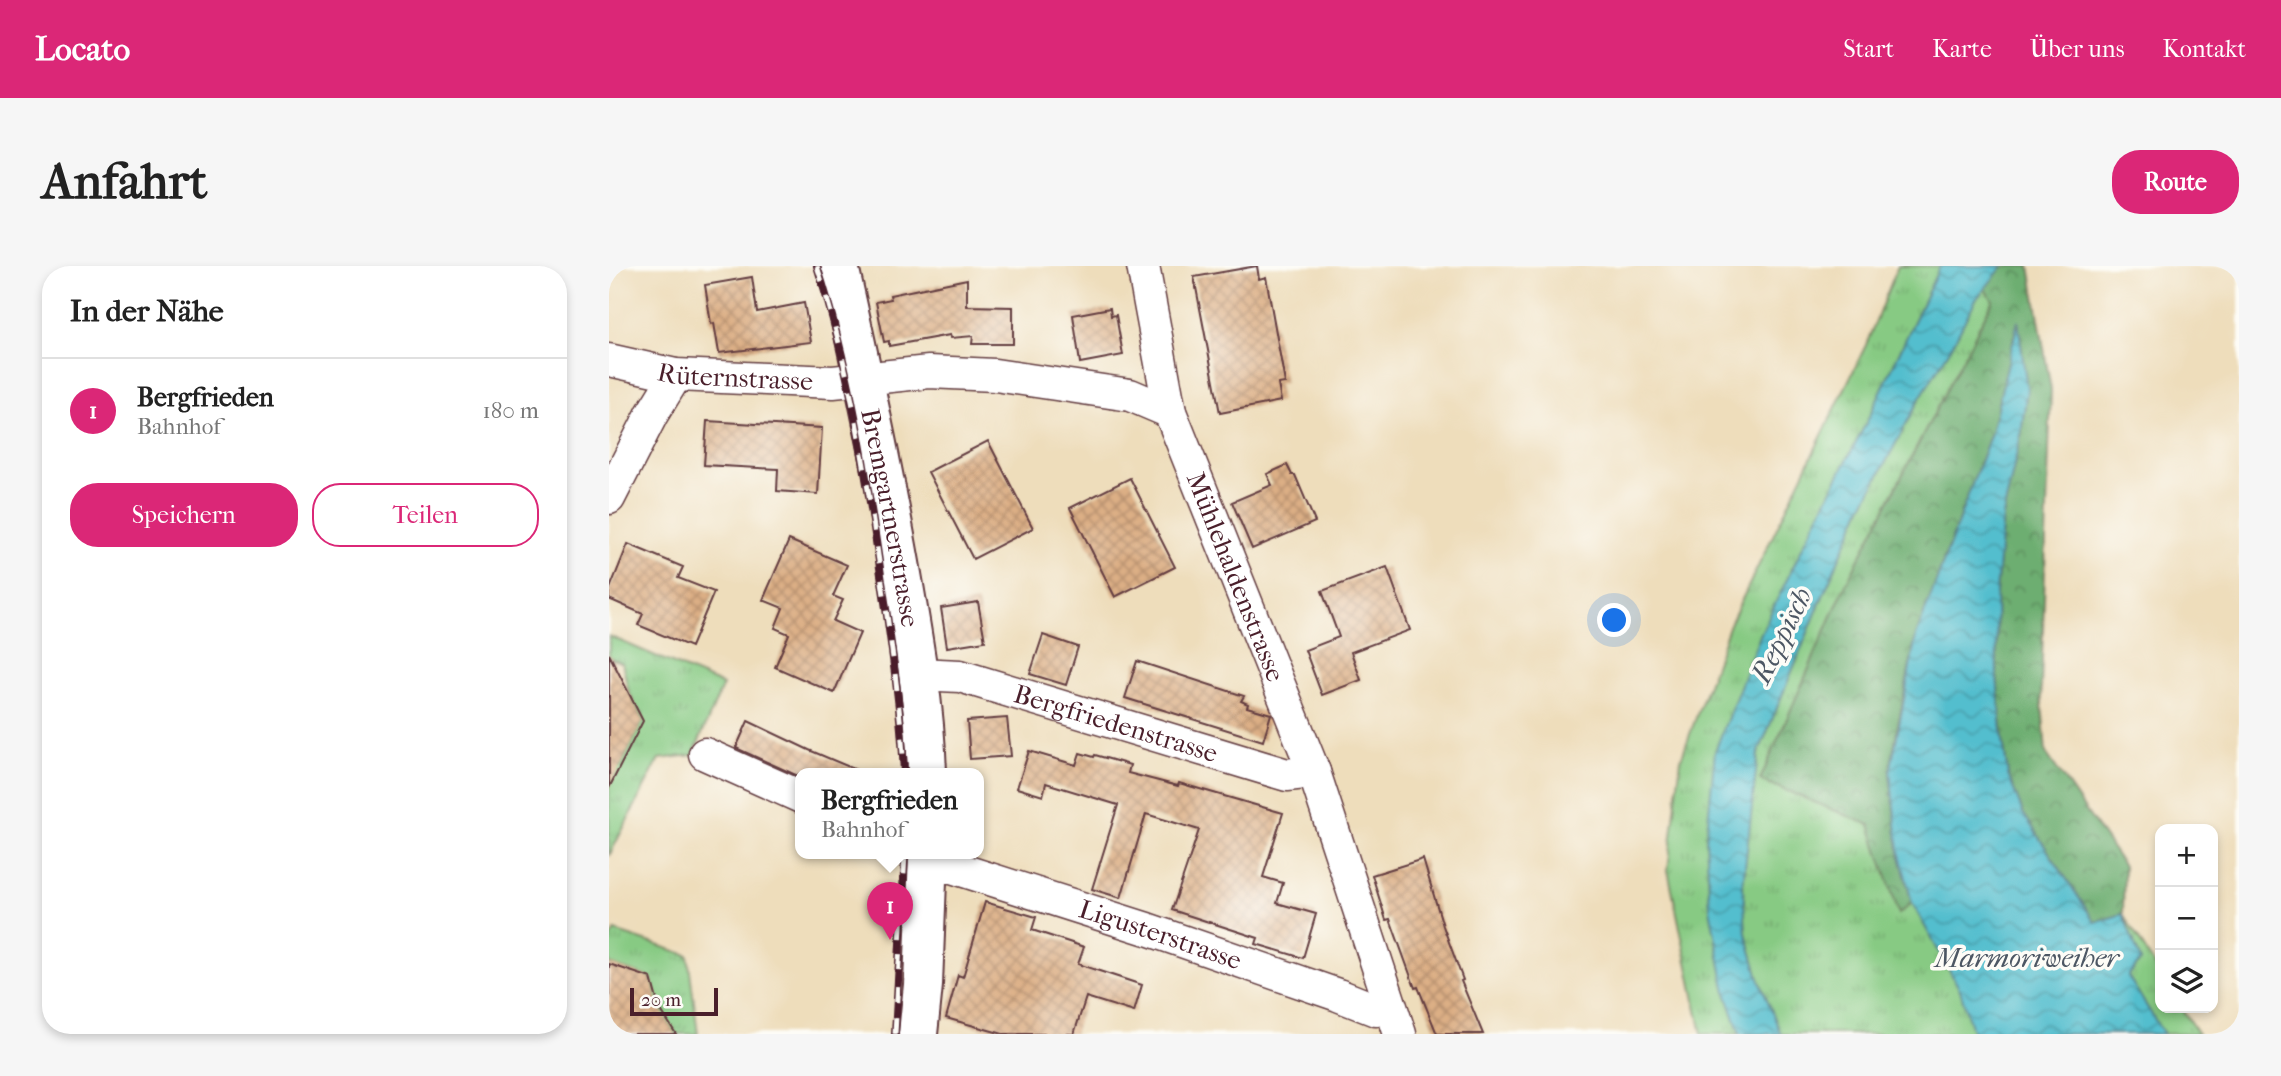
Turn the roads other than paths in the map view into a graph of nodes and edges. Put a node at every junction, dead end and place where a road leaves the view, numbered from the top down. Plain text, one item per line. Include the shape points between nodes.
1 (839, 266) edge
2 (1143, 266) edge
3 (609, 360) edge
4 (675, 375) junction
5 (864, 379) junction
6 (1170, 412) junction
7 (609, 498) edge
8 (918, 674) junction
9 (705, 754) dead end
10 (926, 768) edge
11 (1314, 772) junction
12 (795, 794) edge
13 (928, 861) edge
14 (1395, 1020) edge
15 (918, 1034) edge

1 - 5 main road, Bremgartnerstrasse
2 - 6 street, Mühlehaldenstrasse
3 - 4 street, Rüternstrasse
4 - 5 street, Rüternstrasse via 833,382
4 - 7 street
5 - 6 street via 929,372 995,375 1129,395
5 - 8 main road, Bremgartnerstrasse
6 - 11 street, Mühlehaldenstrasse
8 - 10 main road, Bremgartnerstrasse
8 - 11 street, Bergfriedenstrasse via 960,676 1287,775
9 - 12 street
11 - 14 street, Mühlehaldenstrasse
13 - 14 street, Ligusterstrasse via 1146,929 1338,995
13 - 15 main road

